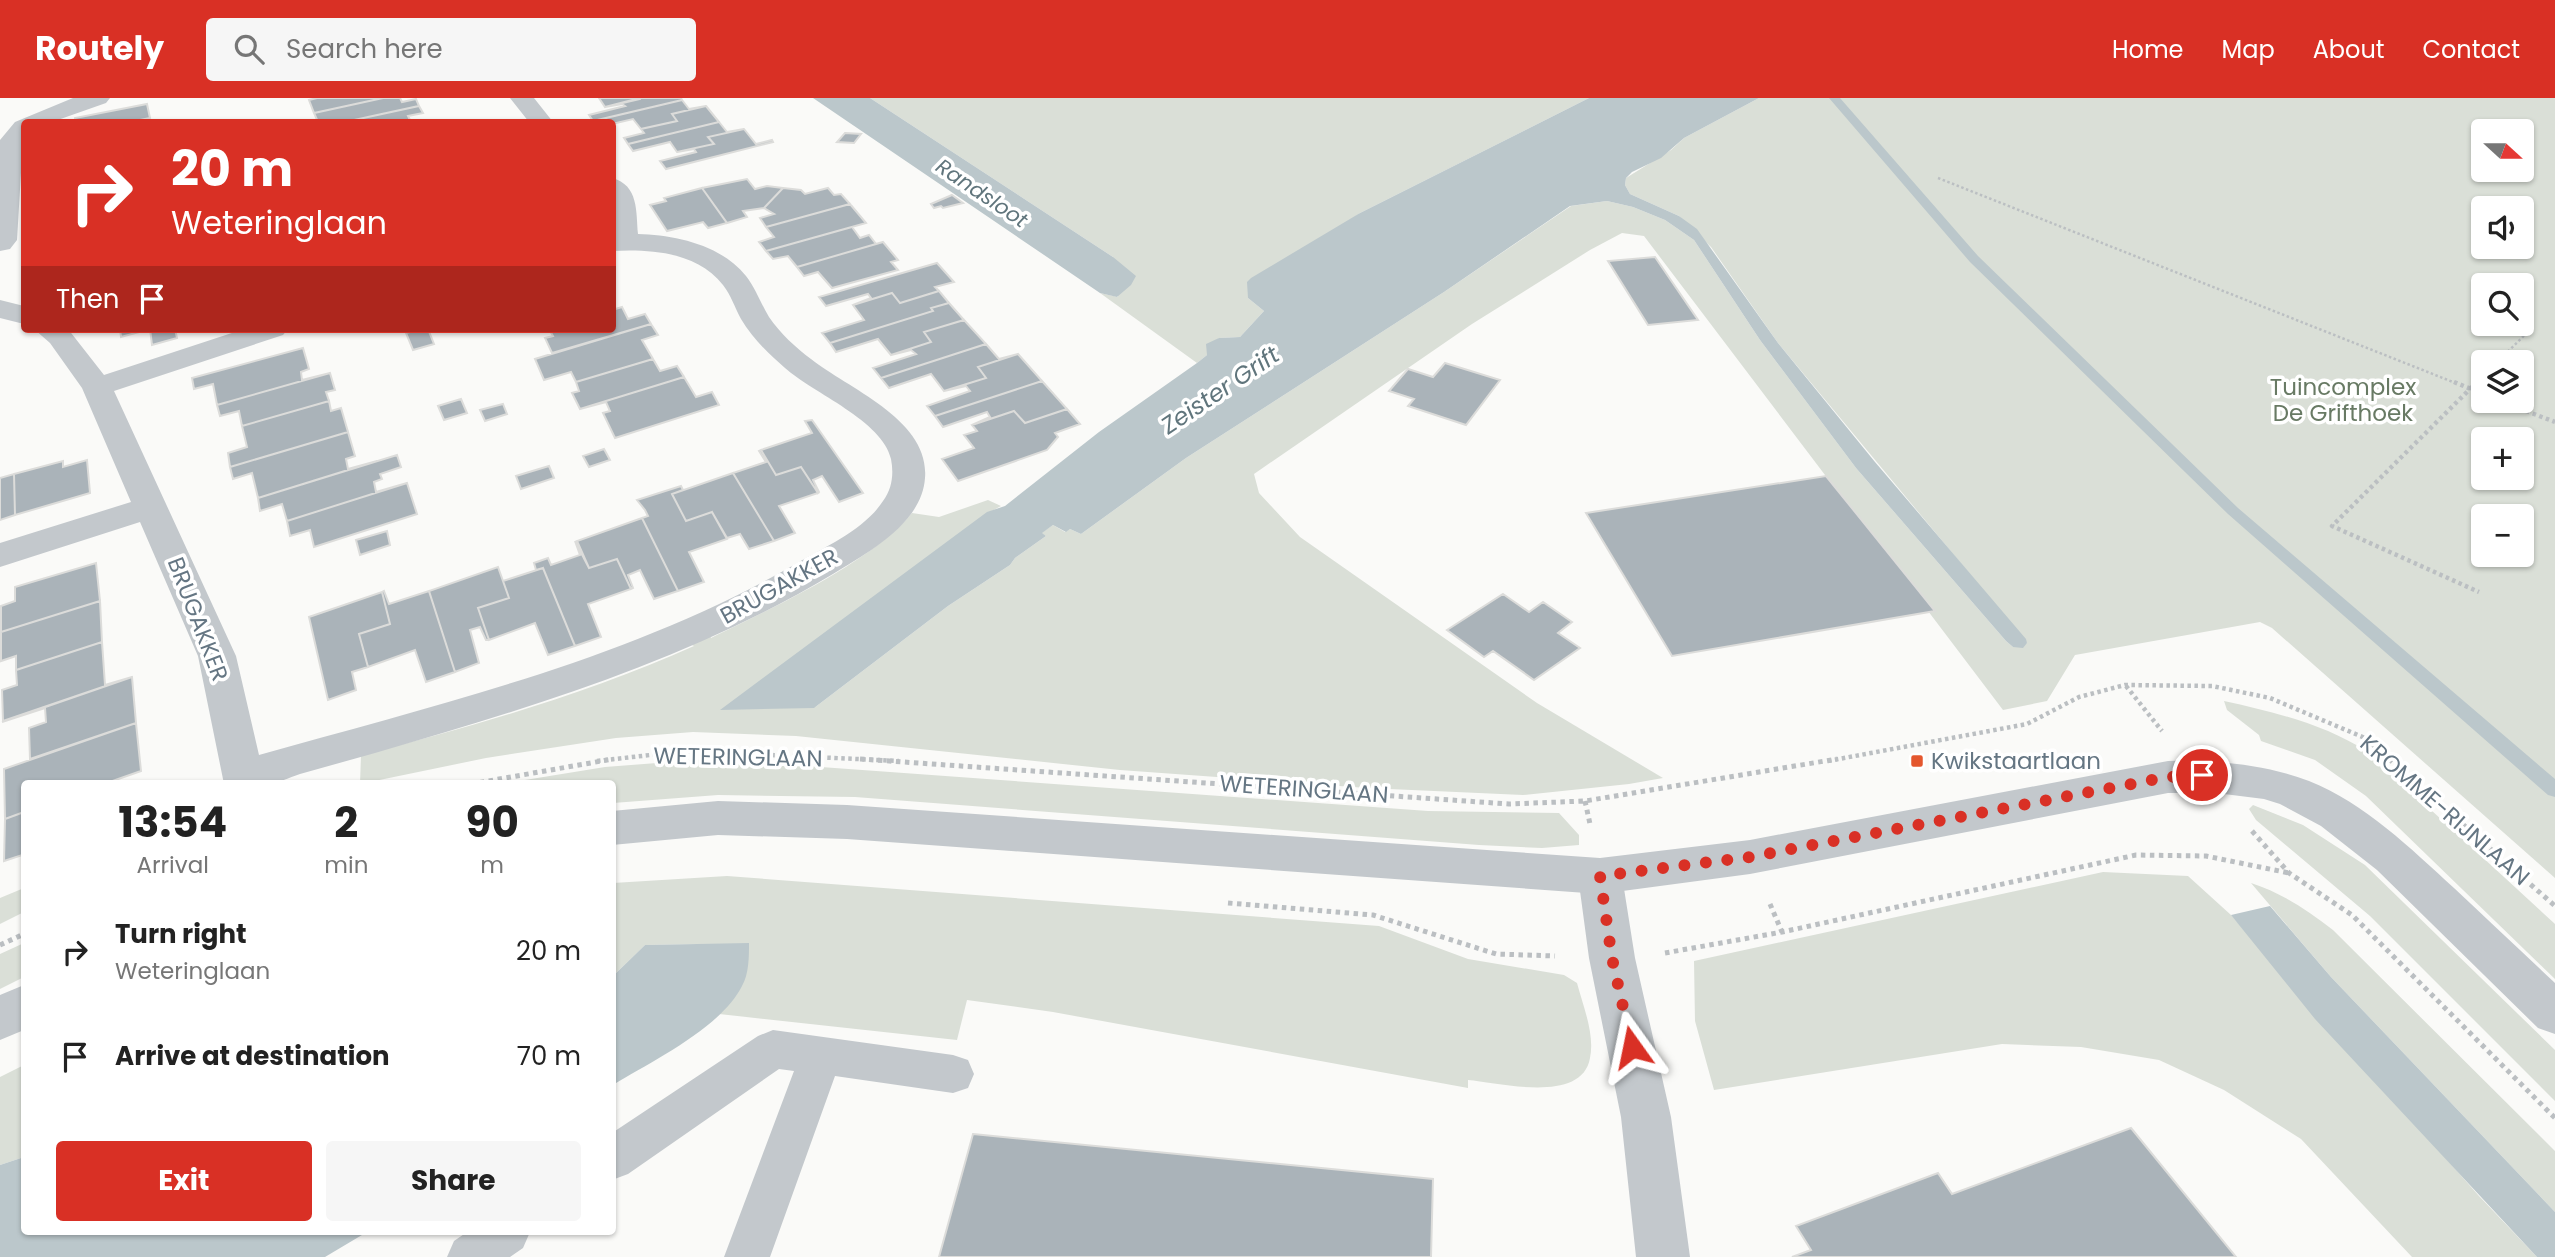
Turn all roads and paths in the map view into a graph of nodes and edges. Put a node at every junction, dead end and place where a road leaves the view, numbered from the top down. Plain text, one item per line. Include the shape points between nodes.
1 (98, 98) edge
2 (522, 98) edge
3 (40, 119) edge
4 (539, 119) edge
5 (21, 130) edge
6 (1938, 178) dead end
7 (616, 190) edge
8 (619, 242) edge
9 (0, 243) edge
10 (0, 309) edge
11 (21, 314) edge
12 (54, 333) edge
13 (261, 333) edge
14 (2524, 336) edge
15 (2509, 350) edge
16 (97, 387) junction
17 (2470, 389) joint
18 (2531, 413) edge
19 (2555, 422) edge
20 (152, 507) junction
21 (0, 555) edge
22 (2479, 592) dead end
23 (2125, 685) joint
24 (245, 779) edge
25 (492, 780) edge
26 (616, 828) edge
27 (2289, 873) dead end
28 (1600, 876) junction
29 (2555, 906) edge
30 (21, 935) edge
31 (0, 945) edge
32 (21, 1008) edge
33 (2555, 1013) edge
34 (0, 1018) edge
35 (821, 1056) junction
36 (953, 1074) dead end
37 (2555, 1118) edge
38 (616, 1156) edge
39 (503, 1235) edge
40 (470, 1257) edge
41 (747, 1257) edge
42 (1663, 1257) edge

1 - 3 street
2 - 4 street
5 - 9 street via 9,143
6 - 17 path
7 - 8 street, BRUGAKKER via 622,197
8 - 24 street, BRUGAKKER via 683,250 710,259 734,280 759,324 799,365 877,417 905,449 909,476 902,500 876,530 818,568 719,621 515,695
10 - 11 street
12 - 16 street, BRUGAKKER
13 - 16 street
14 - 15 path
16 - 20 street, BRUGAKKER
17 - 22 path via 2332,526
18 - 19 path
20 - 21 street
20 - 24 street, BRUGAKKER via 217,656
23 - 25 path, WETERINGLAAN via 2079,697 2027,724 1585,801 1509,804 907,761 686,751 584,762
23 - 29 path, KROMME-RIJNLAAN via 2212,686 2270,698 2365,738
26 - 28 street via 718,818 847,822
27 - 37 path via 2352,915
28 - 33 street via 1750,857 2168,777 2202,775 2260,782 2296,794 2385,851
28 - 42 street via 1612,958 1646,1116
30 - 31 path
32 - 34 street
35 - 36 lane
35 - 38 lane via 774,1049
35 - 41 lane
39 - 40 lane

